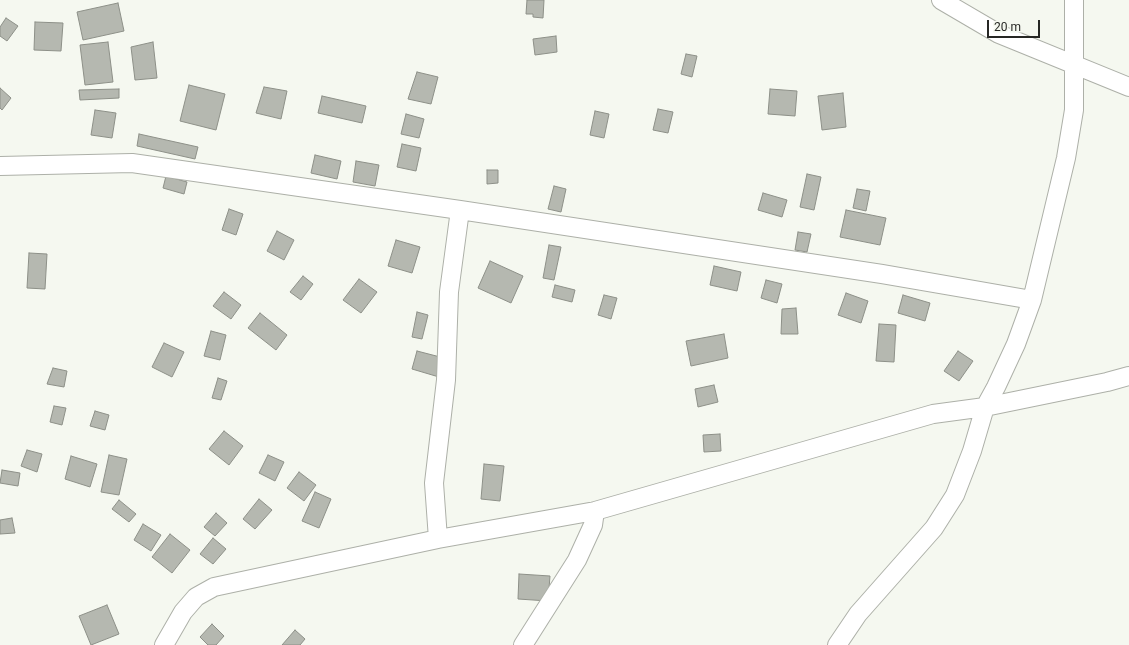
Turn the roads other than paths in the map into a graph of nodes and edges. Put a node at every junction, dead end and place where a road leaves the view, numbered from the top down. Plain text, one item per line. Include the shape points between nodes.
1 (941, 0) edge
2 (1074, 0) edge
3 (1074, 64) junction
4 (1129, 87) edge
5 (0, 166) edge
6 (460, 210) junction
7 (1032, 300) junction
8 (1129, 376) edge
9 (985, 407) junction
10 (595, 511) junction
11 (438, 539) junction
12 (164, 645) edge
13 (523, 645) edge
14 (837, 645) edge

1 - 3 street via 999,34
2 - 3 street
3 - 4 street
3 - 7 street via 1074,110 1066,158
5 - 6 street via 132,163
6 - 7 street via 882,274
6 - 11 street via 449,292 446,380 434,483
7 - 9 street via 1016,344
8 - 9 street
9 - 10 street via 933,414
9 - 14 street via 955,495 934,528 858,614
10 - 11 street
10 - 13 street via 592,525 577,560
11 - 12 street via 214,588 196,597 183,612

